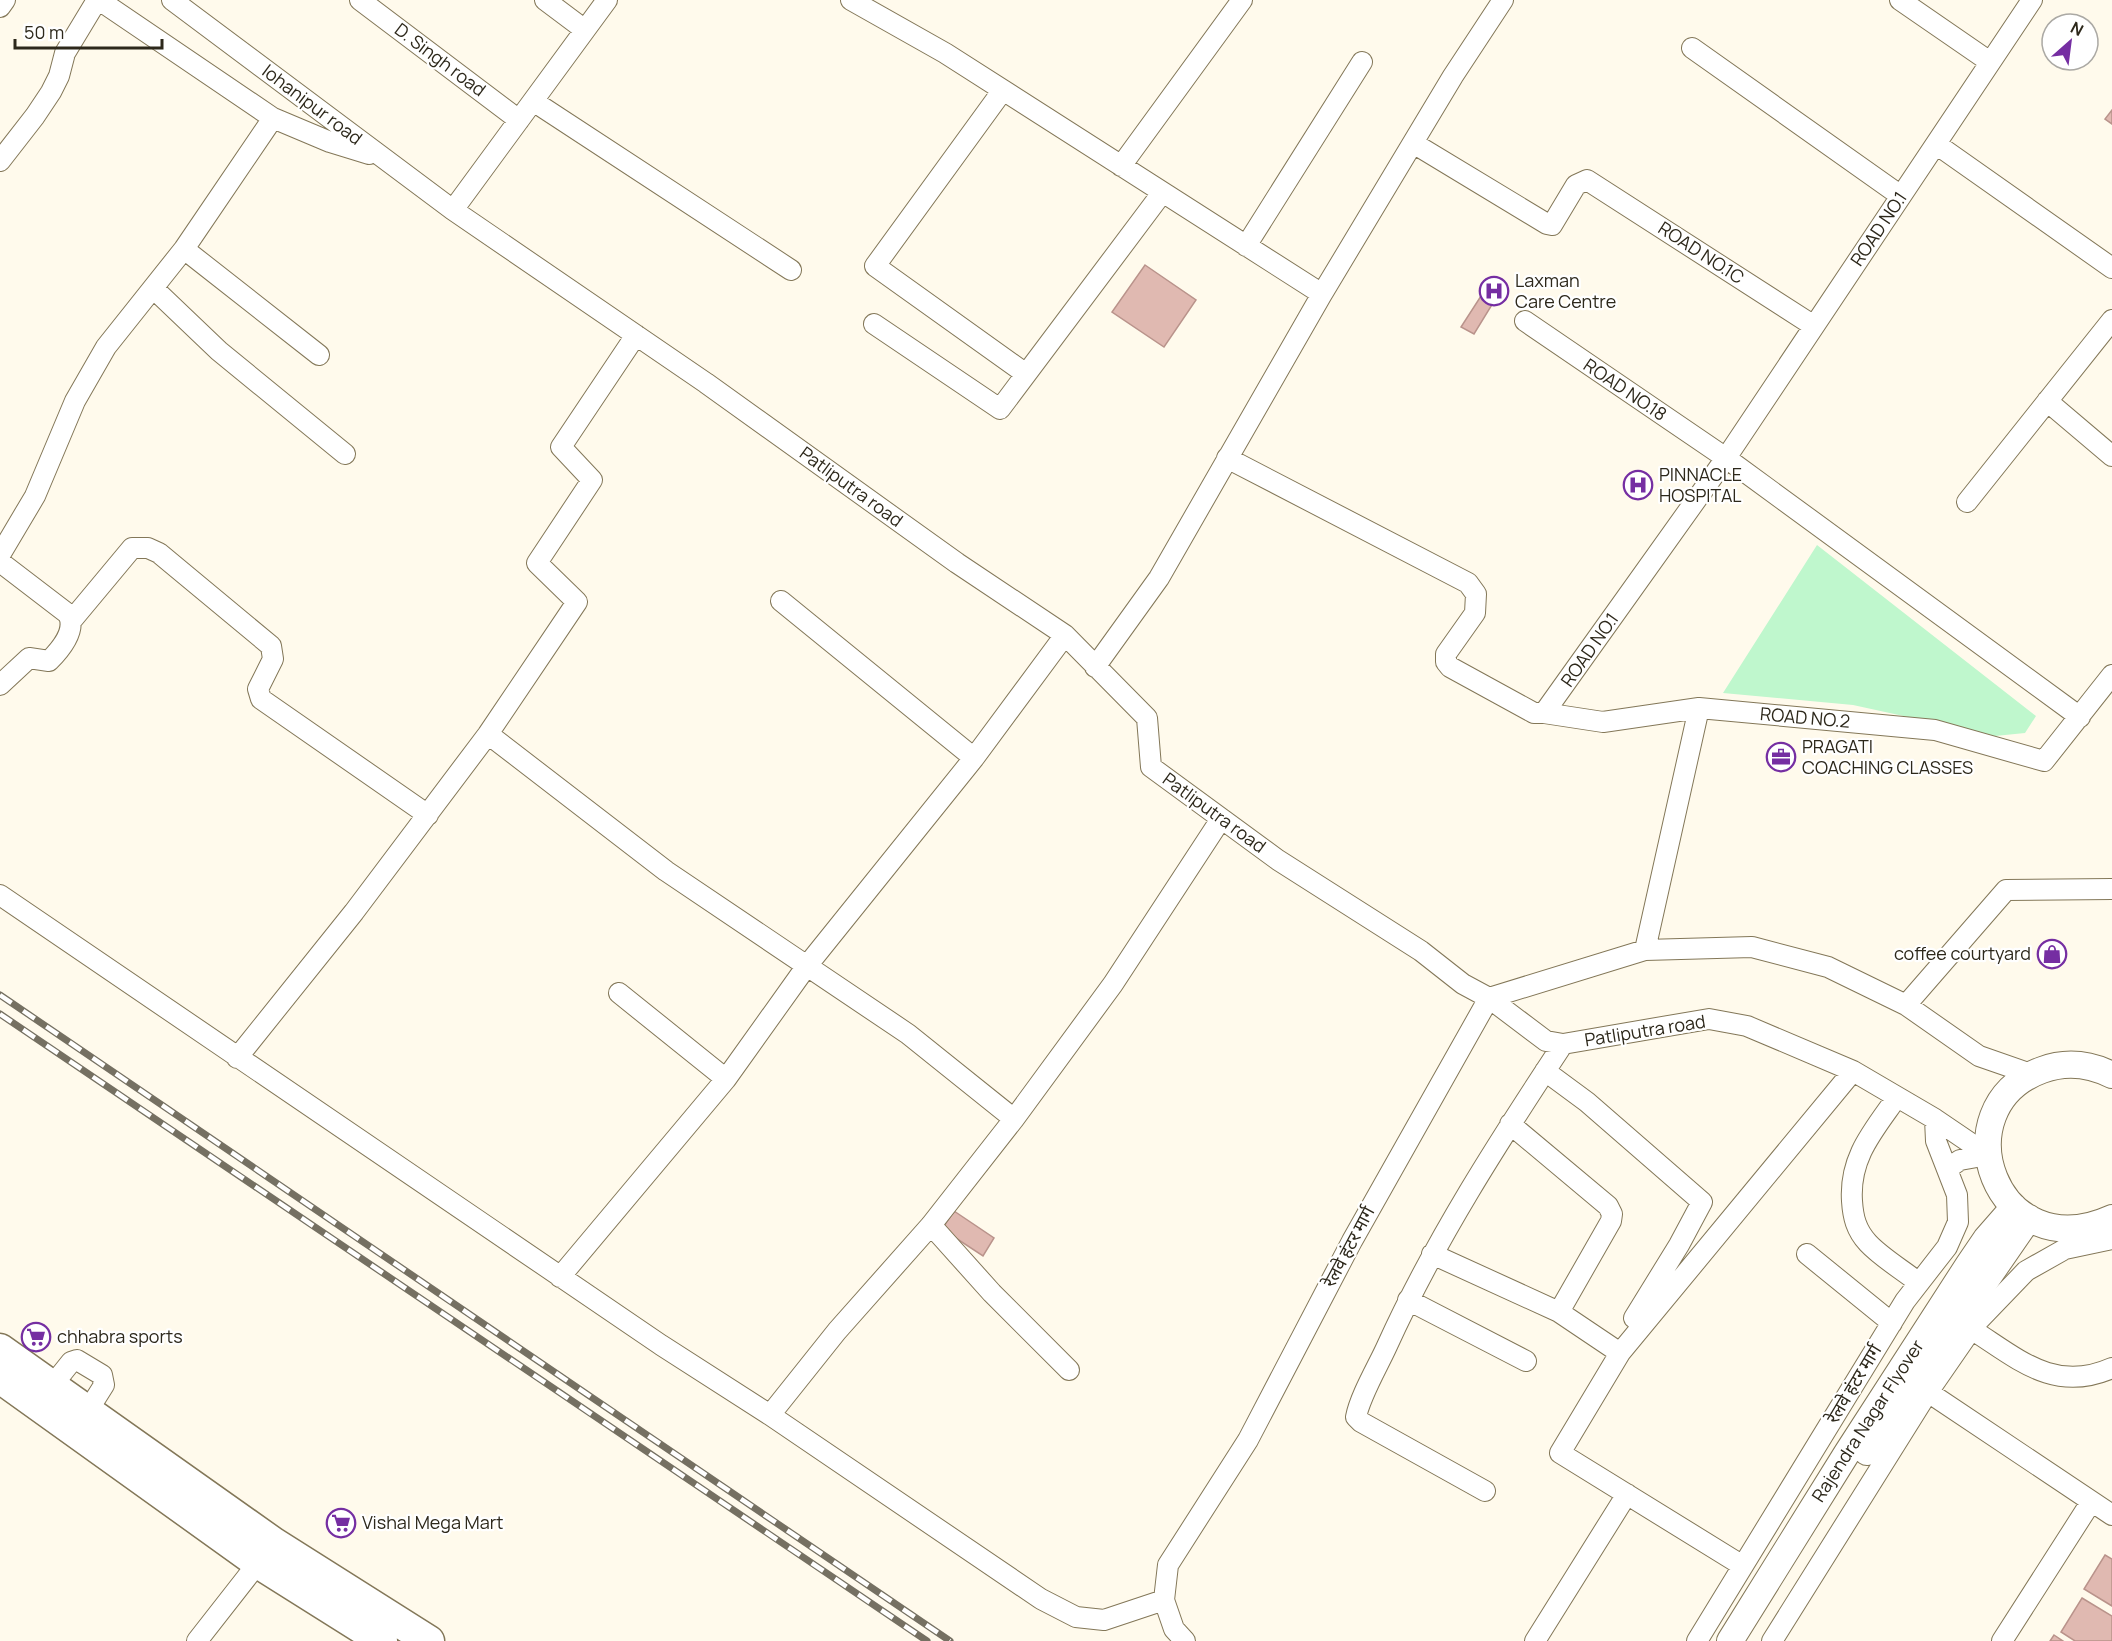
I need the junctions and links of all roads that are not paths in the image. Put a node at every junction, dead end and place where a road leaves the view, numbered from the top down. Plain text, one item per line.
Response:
1 (5, 0) edge
2 (98, 0) edge
3 (172, 0) edge
4 (360, 0) edge
5 (544, 0) edge
6 (607, 0) edge
7 (851, 0) edge
8 (1242, 0) edge
9 (1503, 0) edge
10 (1900, 0) edge
11 (2032, 0) edge
12 (0, 7) edge
13 (585, 30) junction
14 (1692, 48) dead end
15 (1362, 62) dead end
16 (1990, 62) junction
17 (1003, 90) junction
18 (533, 101) junction
19 (273, 118) junction
20 (519, 120) junction
21 (1413, 143) junction
22 (1936, 144) junction
23 (383, 158) junction
24 (0, 161) edge
25 (1121, 166) junction
26 (1162, 193) junction
27 (1901, 196) junction
28 (453, 210) junction
29 (1246, 246) junction
30 (184, 249) junction
31 (2112, 268) edge
32 (791, 270) dead end
33 (153, 288) junction
34 (1322, 294) junction
35 (2112, 320) edge
36 (1525, 321) dead end
37 (874, 324) dead end
38 (1814, 326) junction
39 (636, 335) junction
40 (319, 355) dead end
41 (1026, 374) junction
42 (2047, 401) junction
43 (345, 454) dead end
44 (2112, 456) edge
45 (1227, 458) junction
46 (1726, 458) junction
47 (1967, 502) dead end
48 (0, 555) edge
49 (0, 562) edge
50 (781, 601) dead end
51 (72, 620) junction
52 (1065, 635) junction
53 (1095, 667) junction
54 (2112, 675) edge
55 (0, 686) edge
56 (1699, 708) junction
57 (1544, 713) junction
58 (2080, 717) junction
59 (488, 734) junction
60 (974, 758) junction
61 (428, 815) junction
62 (1221, 819) junction
63 (2112, 889) edge
64 (0, 895) edge
65 (1645, 950) junction
66 (806, 967) junction
67 (619, 993) dead end
68 (1489, 998) junction
69 (1906, 1005) junction
70 (1563, 1044) junction
71 (237, 1058) junction
72 (2108, 1066) edge
73 (1545, 1071) junction
74 (1853, 1071) junction
75 (2031, 1074) junction
76 (726, 1080) junction
77 (1897, 1097) junction
78 (1014, 1119) junction
79 (1935, 1119) junction
80 (1510, 1125) junction
81 (1988, 1155) junction
82 (1947, 1169) junction
83 (2022, 1213) junction
84 (931, 1225) junction
85 (2107, 1229) edge
86 (1432, 1254) junction
87 (1807, 1254) dead end
88 (1978, 1271) junction
89 (560, 1277) junction
90 (1919, 1283) junction
91 (1408, 1300) junction
92 (1558, 1312) junction
93 (1634, 1318) dead end
94 (1892, 1323) junction
95 (1971, 1329) junction
96 (0, 1349) edge
97 (1620, 1353) junction
98 (1526, 1361) dead end
99 (2112, 1368) edge
100 (1069, 1370) dead end
101 (0, 1378) edge
102 (51, 1387) junction
103 (1928, 1392) junction
104 (87, 1412) junction
105 (770, 1415) junction
106 (1485, 1491) dead end
107 (1627, 1494) junction
108 (2091, 1502) junction
109 (2112, 1515) edge
110 (258, 1563) junction
111 (1743, 1566) junction
112 (1164, 1600) junction
113 (197, 1641) edge
114 (382, 1641) edge
115 (429, 1641) edge
116 (1185, 1641) edge
117 (1535, 1641) edge
118 (1697, 1641) edge
119 (1730, 1641) edge
120 (1750, 1641) edge
121 (1772, 1641) edge
122 (2002, 1641) edge

1 - 12 street
2 - 19 street
2 - 24 street
3 - 23 street, lohanipur road
4 - 20 street, D. Singh road
5 - 13 street
6 - 13 street
7 - 17 street
8 - 25 street
9 - 21 street
10 - 16 street
11 - 16 street, ROAD NO.1
13 - 18 street
14 - 27 street
15 - 29 street
16 - 22 street, ROAD NO.1
17 - 25 street
17 - 41 street
18 - 20 street
18 - 32 street
19 - 23 street
19 - 30 street
20 - 28 street
21 - 34 street
21 - 38 street, ROAD NO.1C
22 - 27 street, ROAD NO.1
22 - 31 street
23 - 28 street, lohanipur road
25 - 26 street
26 - 29 street
26 - 41 street
27 - 38 street, ROAD NO.1
28 - 39 street, Patliputra road
29 - 34 street
30 - 33 street
30 - 40 street
33 - 43 street
33 - 48 street
34 - 45 street
35 - 42 street
36 - 46 street, ROAD NO.18
37 - 41 street
38 - 46 street, ROAD NO.1
39 - 52 street, Patliputra road
39 - 59 street
42 - 44 street
42 - 47 street
45 - 53 street
45 - 57 street
46 - 57 street, ROAD NO.1
46 - 58 street
49 - 51 street
50 - 60 street
51 - 55 street
51 - 61 street
52 - 53 street, Patliputra road
52 - 60 street
53 - 62 street, Patliputra road
54 - 58 street, ROAD NO.2
56 - 57 street, ROAD NO.1
56 - 58 street, ROAD NO.2
56 - 65 street
59 - 61 street
59 - 66 street
60 - 66 street
61 - 71 street
62 - 68 street, Patliputra road
62 - 78 street
63 - 69 street
64 - 71 street
65 - 68 street
65 - 69 street
66 - 76 street
66 - 78 street
67 - 76 street
68 - 70 street, Patliputra road
68 - 112 street, रेलवे हंटर मार्ग
69 - 75 street
70 - 73 street
70 - 74 street, Patliputra road
71 - 89 street
72 - 75 main road
73 - 80 street
73 - 93 street
74 - 77 street, Patliputra road
74 - 97 street
75 - 81 main road
76 - 89 street
77 - 79 street, Patliputra road
77 - 90 street
78 - 84 street
79 - 81 street, Patliputra road
79 - 82 street, रेलवे हंटर मार्ग
80 - 86 street
80 - 92 street
81 - 82 street
81 - 83 main road
82 - 90 street, रेलवे हंटर मार्ग
83 - 85 main road
83 - 88 main road, Rajendra Nagar Flyover
84 - 100 street
84 - 105 street
85 - 95 street
86 - 91 street
86 - 92 street
87 - 94 street
88 - 119 main road, Rajendra Nagar Flyover
88 - 120 main road, Rajendra Nagar Flyover
89 - 105 street
90 - 94 street, रेलवे हंटर मार्ग
91 - 98 street
91 - 106 street
92 - 97 street
94 - 111 street, रेलवे हंटर मार्ग
95 - 99 street
95 - 103 street
96 - 102 highway
97 - 107 street
101 - 110 highway
102 - 104 highway
102 - 104 street
103 - 108 street
103 - 121 street
104 - 115 highway
105 - 112 street
107 - 111 street
107 - 117 street
108 - 109 street
108 - 122 street
110 - 113 street
110 - 114 highway
111 - 118 street, रेलवे हंटर मार्ग
112 - 116 street, रेलवे हंटर मार्ग

